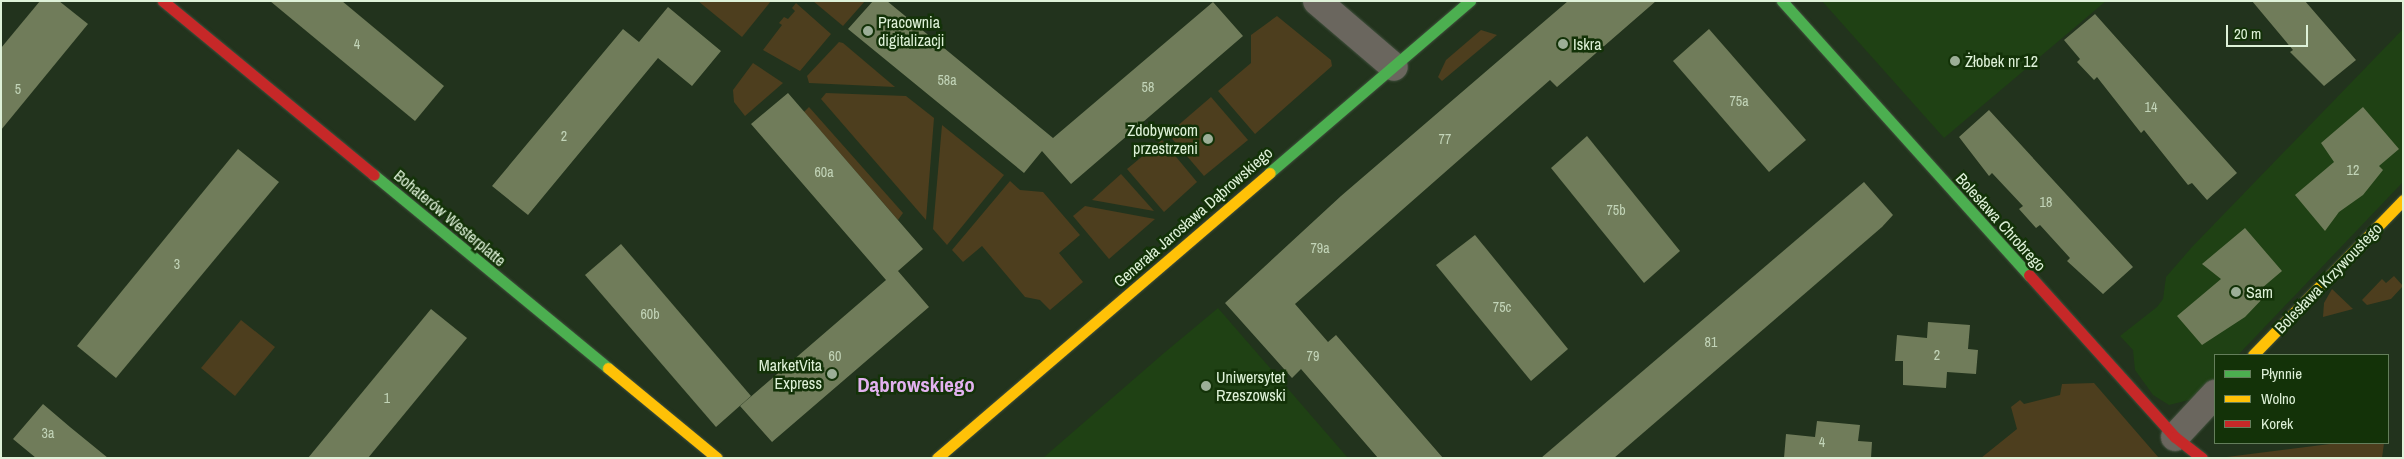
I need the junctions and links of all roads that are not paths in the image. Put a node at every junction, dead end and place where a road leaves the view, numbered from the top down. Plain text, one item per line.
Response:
1 (163, 1) edge
2 (1317, 1) edge
3 (1470, 1) edge
4 (1782, 1) edge
5 (1394, 67) junction
6 (2403, 200) edge
7 (2254, 354) edge
8 (2214, 395) edge
9 (2175, 437) junction
10 (717, 458) edge
11 (937, 458) edge
12 (2202, 458) edge

1 - 10 street, Bohaterów Westerplatte
2 - 5 street
3 - 5 street, Generała Jarosława Dąbrowskiego
4 - 9 street, Bolesława Chrobrego
5 - 11 street, Generała Jarosława Dąbrowskiego
6 - 7 street, Bolesława Krzywoustego
8 - 9 street
9 - 12 street, Bolesława Chrobrego

